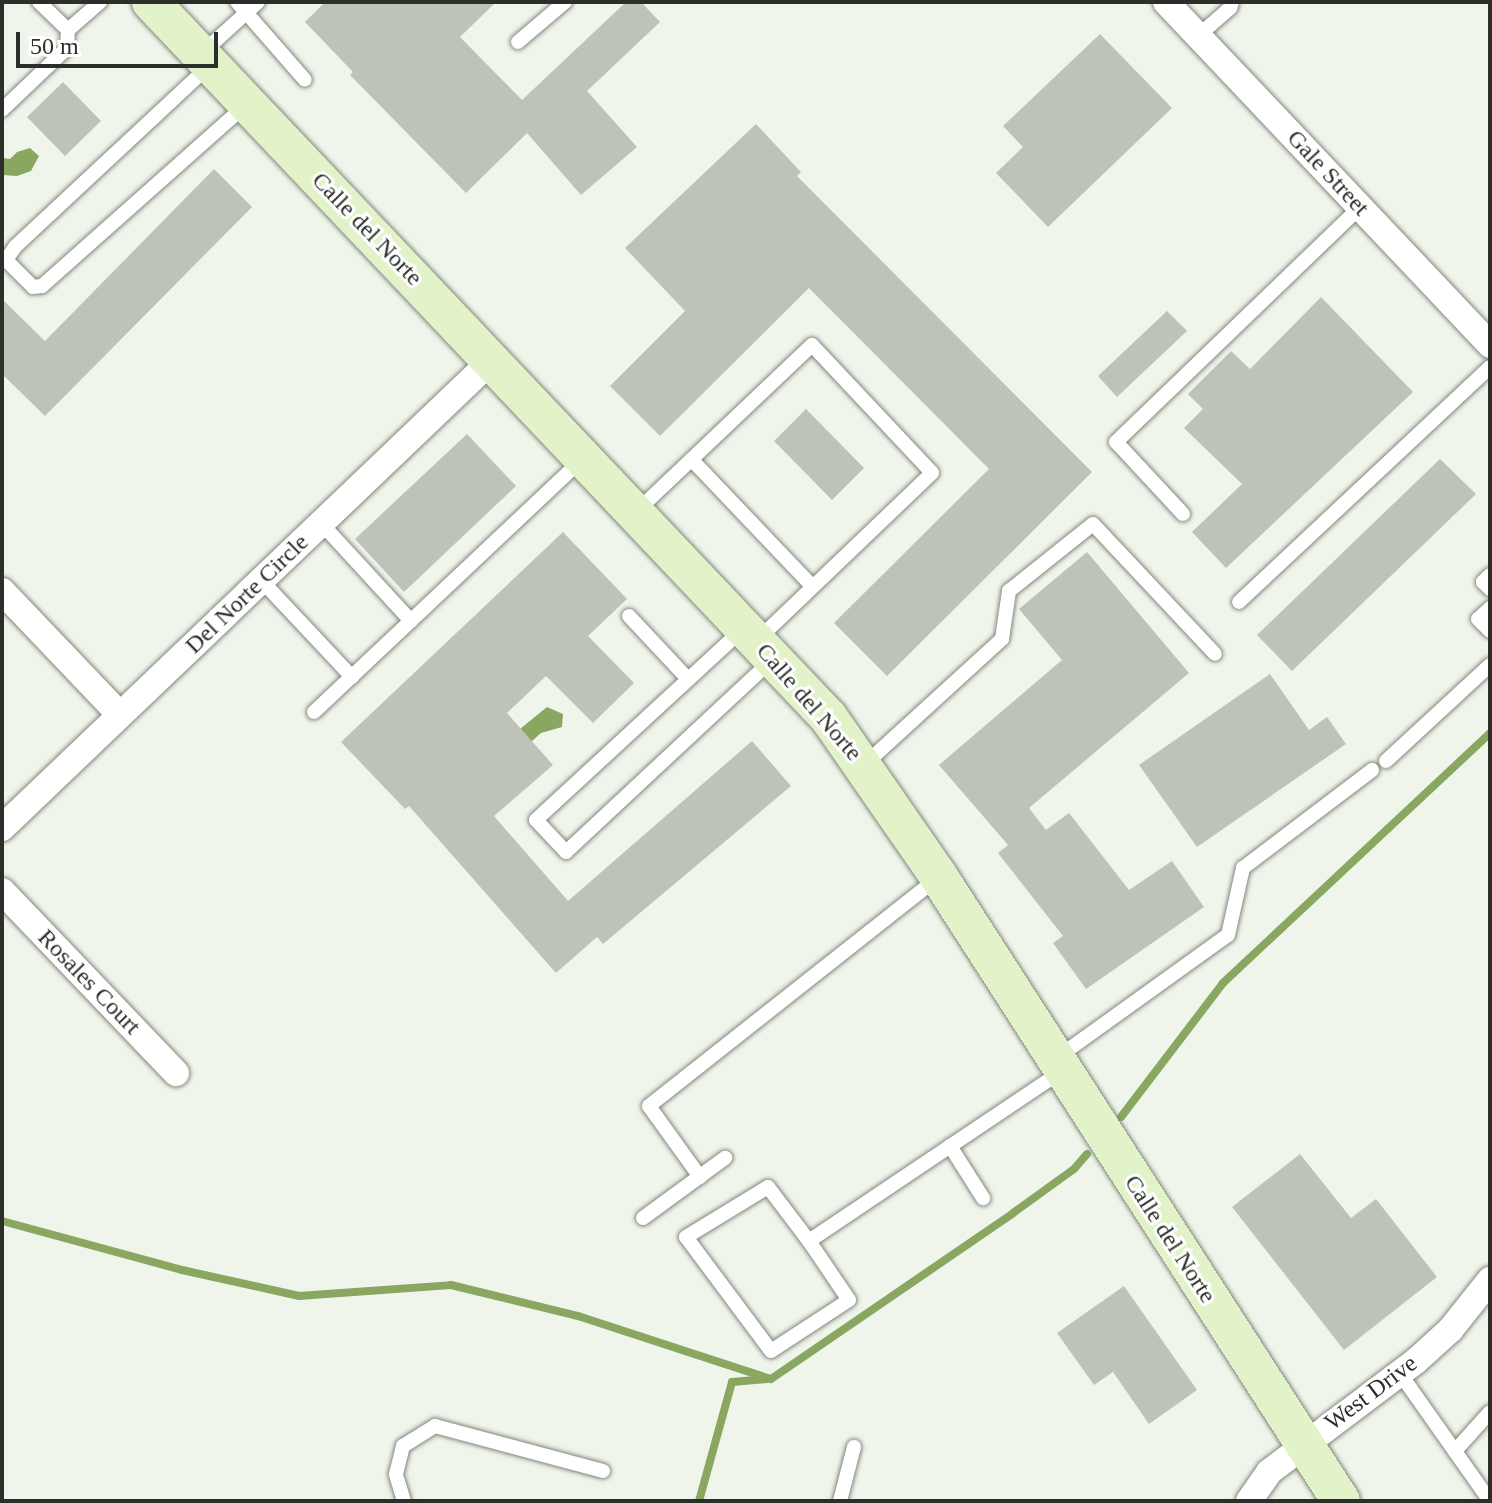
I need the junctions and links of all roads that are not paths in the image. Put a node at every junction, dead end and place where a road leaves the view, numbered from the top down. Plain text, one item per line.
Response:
1 (39, 2) edge
2 (100, 2) edge
3 (151, 2) edge
4 (565, 2) edge
5 (1166, 2) edge
6 (1232, 2) edge
7 (247, 5) edge
8 (68, 30) junction
9 (1198, 36) junction
10 (518, 42) dead end
11 (206, 60) junction
12 (305, 80) dead end
13 (248, 104) junction
14 (2, 110) edge
15 (1360, 207) junction
16 (1490, 345) edge
17 (492, 360) junction
18 (1490, 367) edge
19 (584, 457) junction
20 (692, 460) junction
21 (636, 512) junction
22 (1183, 514) dead end
23 (321, 523) junction
24 (1490, 575) edge
25 (261, 580) junction
26 (812, 586) junction
27 (1490, 589) edge
28 (2, 591) edge
29 (1239, 602) dead end
30 (1490, 608) edge
31 (629, 616) dead end
32 (411, 621) junction
33 (1490, 631) edge
34 (758, 642) junction
35 (1215, 654) dead end
36 (1490, 665) edge
37 (352, 677) junction
38 (688, 679) junction
39 (314, 712) dead end
40 (120, 715) junction
41 (1386, 761) dead end
42 (864, 765) junction
43 (1372, 770) dead end
44 (2, 828) edge
45 (939, 877) junction
46 (2, 891) edge
47 (1058, 1065) junction
48 (176, 1073) dead end
49 (950, 1146) junction
50 (725, 1158) dead end
51 (700, 1177) junction
52 (983, 1198) dead end
53 (643, 1218) dead end
54 (809, 1241) junction
55 (1490, 1280) edge
56 (1399, 1372) junction
57 (1490, 1412) edge
58 (1302, 1445) junction
59 (854, 1447) dead end
60 (1455, 1451) junction
61 (603, 1471) dead end
62 (404, 1501) edge
63 (840, 1501) edge
64 (1249, 1501) edge
65 (1341, 1501) edge
66 (1490, 1501) edge

1 - 8 lane
2 - 8 lane
3 - 11 street, Calle del Norte
4 - 10 lane
5 - 9 street, Gale Street
6 - 9 lane
7 - 11 lane
7 - 12 lane
8 - 14 lane
9 - 15 street, Gale Street
11 - 13 street, Calle del Norte
11 - 13 lane
13 - 17 street, Calle del Norte
15 - 16 street, Gale Street
15 - 22 lane
17 - 19 street, Calle del Norte
17 - 23 street, Del Norte Circle
18 - 29 lane
19 - 21 street, Calle del Norte
19 - 32 lane
20 - 21 lane
20 - 26 lane
20 - 26 lane
21 - 34 street, Calle del Norte
23 - 25 street, Del Norte Circle
23 - 32 lane
24 - 27 lane
25 - 37 lane
25 - 40 street, Del Norte Circle
26 - 34 lane
28 - 40 street
30 - 33 lane
31 - 38 lane
32 - 37 lane
34 - 38 lane
34 - 38 lane
34 - 42 street, Calle del Norte
35 - 42 lane
36 - 41 lane
37 - 39 lane
40 - 44 street, Del Norte Circle
42 - 45 street, Calle del Norte
43 - 47 lane
45 - 47 street, Calle del Norte
45 - 51 lane
46 - 48 street, Rosales Court
47 - 49 lane
47 - 58 street, Calle del Norte
49 - 52 lane
49 - 54 lane
50 - 51 lane
51 - 53 lane
54 - 54 lane
55 - 56 street, West Drive
56 - 58 street, West Drive
56 - 60 lane
57 - 60 lane
58 - 64 street, West Drive
58 - 65 street, Calle del Norte
59 - 63 lane
60 - 66 lane
61 - 62 lane

